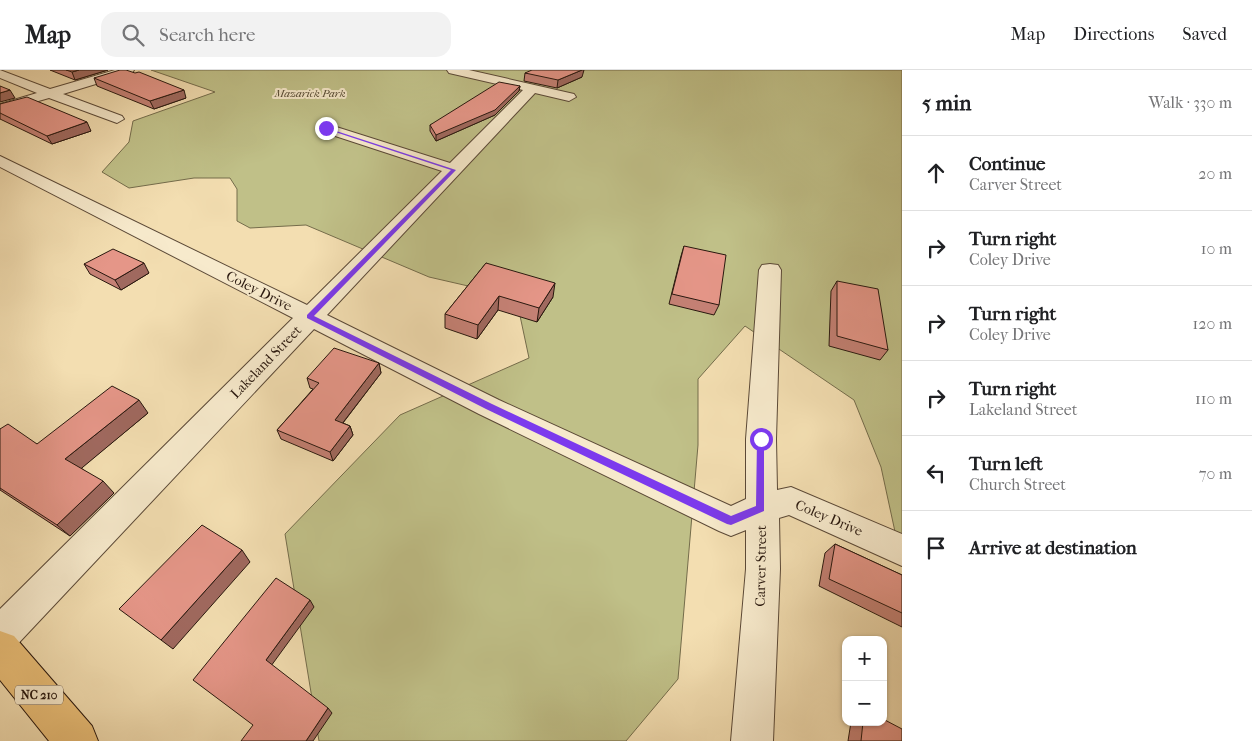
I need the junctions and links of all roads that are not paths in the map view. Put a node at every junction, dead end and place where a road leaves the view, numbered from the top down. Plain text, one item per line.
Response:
1 (128, 70) edge
2 (453, 70) edge
3 (0, 74) edge
4 (534, 88) junction
5 (50, 93) junction
6 (569, 97) dead end
7 (0, 108) edge
8 (117, 119) dead end
9 (326, 128) dead end
10 (4, 166) edge
11 (454, 170) junction
12 (770, 270) dead end
13 (309, 317) junction
14 (761, 508) junction
15 (902, 550) edge
16 (0, 636) edge
17 (0, 650) edge
18 (77, 741) edge
19 (752, 741) edge

1 - 5 street
2 - 4 street
3 - 5 street
4 - 6 street
4 - 11 street, Lakeland Street
5 - 7 street
5 - 8 street
9 - 11 street
10 - 13 street, Coley Drive
11 - 13 street, Lakeland Street
12 - 14 street, Carver Street
13 - 14 street, Coley Drive
13 - 16 street, Lakeland Street
14 - 15 street, Coley Drive
14 - 19 street, Carver Street
17 - 18 main road, NC 210

